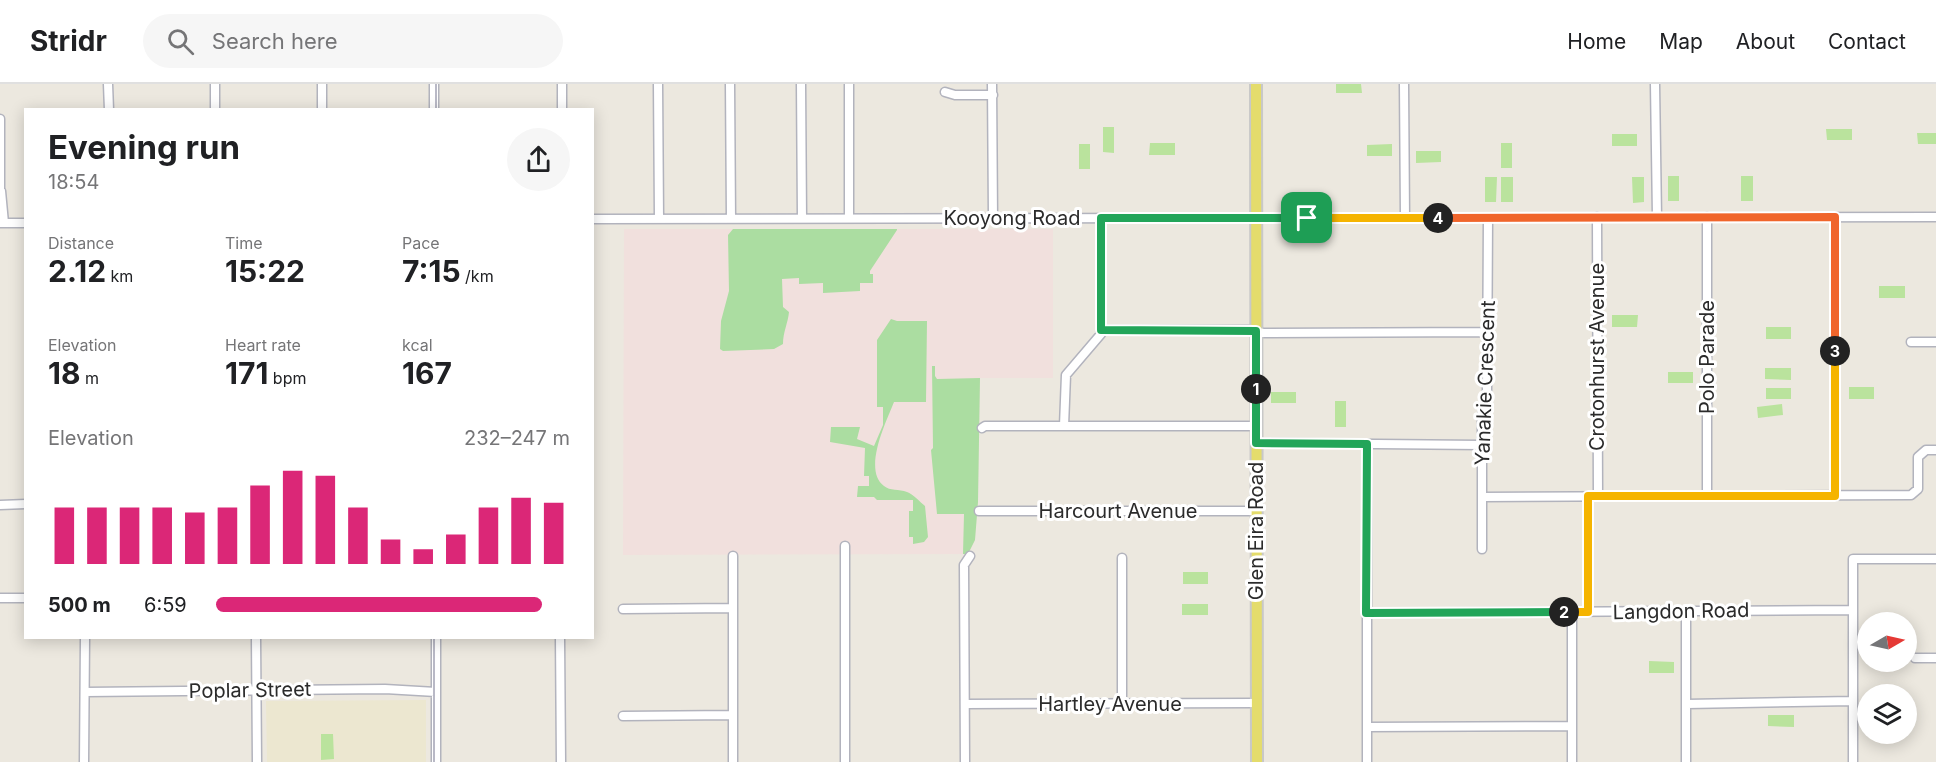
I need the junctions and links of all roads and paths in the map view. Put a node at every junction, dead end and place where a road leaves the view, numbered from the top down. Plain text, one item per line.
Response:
1 (108, 84) edge
2 (215, 84) edge
3 (322, 84) edge
4 (434, 84) edge
5 (562, 84) edge
6 (658, 84) edge
7 (730, 84) edge
8 (801, 84) edge
9 (849, 84) edge
10 (992, 84) edge
11 (1256, 84) edge
12 (1404, 84) edge
13 (1655, 84) edge
14 (945, 92) dead end
15 (993, 95) junction
16 (109, 108) edge
17 (215, 108) edge
18 (322, 108) edge
19 (434, 108) edge
20 (562, 108) edge
21 (0, 119) edge
22 (1, 190) edge
23 (0, 197) edge
24 (1835, 217) junction
25 (1936, 217) edge
26 (659, 218) junction
27 (802, 218) junction
28 (849, 218) junction
29 (993, 218) junction
30 (1101, 218) junction
31 (1256, 218) junction
32 (1405, 218) junction
33 (1488, 218) junction
34 (1597, 218) junction
35 (1657, 218) junction
36 (1707, 218) junction
37 (594, 219) edge
38 (731, 219) junction
39 (2, 223) edge
40 (24, 223) edge
41 (1101, 330) junction
42 (1256, 331) junction
43 (1487, 332) junction
44 (1911, 342) dead end
45 (1936, 342) edge
46 (1064, 426) junction
47 (1256, 426) junction
48 (982, 428) dead end
49 (1256, 443) junction
50 (1367, 444) junction
51 (1482, 445) junction
52 (1936, 450) edge
53 (1588, 496) junction
54 (1598, 496) junction
55 (1707, 496) junction
56 (1835, 496) junction
57 (1482, 497) junction
58 (24, 504) edge
59 (0, 505) edge
60 (979, 511) dead end
61 (1256, 511) junction
62 (845, 546) dead end
63 (1482, 549) dead end
64 (733, 556) dead end
65 (970, 556) dead end
66 (1122, 558) dead end
67 (1936, 559) edge
68 (0, 598) edge
69 (24, 598) edge
70 (733, 608) junction
71 (623, 609) dead end
72 (1852, 610) junction
73 (1686, 611) junction
74 (1572, 612) junction
75 (1588, 612) junction
76 (1366, 613) junction
77 (85, 639) edge
78 (256, 639) edge
79 (436, 639) edge
80 (560, 639) edge
81 (1917, 658) edge
82 (1936, 658) edge
83 (436, 689) junction
84 (257, 691) junction
85 (85, 692) junction
86 (1853, 701) junction
87 (965, 704) junction
88 (1122, 704) junction
89 (1256, 704) junction
90 (1687, 704) junction
91 (733, 715) junction
92 (623, 716) dead end
93 (1572, 726) junction
94 (1367, 727) junction
95 (84, 762) edge
96 (257, 762) edge
97 (436, 762) edge
98 (561, 762) edge
99 (733, 762) edge
100 (845, 762) edge
101 (965, 762) edge
102 (1257, 762) edge
103 (1367, 762) edge
104 (1572, 762) edge
105 (1686, 762) edge
106 (1853, 762) edge

1 - 16 street
2 - 17 street
3 - 18 street
4 - 19 street
5 - 20 street
6 - 26 street
7 - 38 street
8 - 27 street
9 - 28 street
10 - 15 street
11 - 31 main road, Glen Eira Road
12 - 32 street
13 - 35 street
14 - 15 street
15 - 29 street
21 - 22 street
22 - 23 street
22 - 39 street
24 - 25 street, Kooyong Road
24 - 36 street, Kooyong Road
24 - 56 street
26 - 37 street, Kooyong Road
26 - 38 street, Kooyong Road
27 - 28 street, Kooyong Road
27 - 38 street, Kooyong Road
28 - 29 street, Kooyong Road
29 - 30 street, Kooyong Road
30 - 31 street, Kooyong Road
30 - 41 street
31 - 32 street, Kooyong Road
31 - 42 main road, Glen Eira Road
32 - 33 street, Kooyong Road
33 - 34 street, Kooyong Road
33 - 43 street, Yanakie Crescent
34 - 35 street, Kooyong Road
34 - 54 street, Crotonhurst Avenue
35 - 36 street, Kooyong Road
36 - 55 street, Polo Parade
39 - 40 street
41 - 42 street
41 - 46 street
42 - 43 street
42 - 47 main road, Glen Eira Road
43 - 51 street, Yanakie Crescent
44 - 45 street
46 - 47 street
46 - 48 street
47 - 49 main road, Glen Eira Road
49 - 50 street
49 - 61 main road, Glen Eira Road
50 - 51 street
50 - 76 street
51 - 57 street, Yanakie Crescent
52 - 56 street
53 - 54 street
53 - 57 street
53 - 75 street
54 - 55 street
55 - 56 street
57 - 63 street, Yanakie Crescent
58 - 59 street
60 - 61 street, Harcourt Avenue
61 - 89 main road, Glen Eira Road
62 - 100 street
64 - 70 street
65 - 87 street
66 - 88 street
67 - 72 street
68 - 69 street
70 - 71 street
70 - 91 street
72 - 73 street, Langdon Road
72 - 86 street
73 - 75 street, Langdon Road
73 - 90 street
74 - 75 street, Langdon Road
74 - 76 street, Langdon Road
74 - 93 street
76 - 94 street
77 - 85 street
78 - 84 street
79 - 83 street
80 - 98 street
81 - 82 street
83 - 84 street, Poplar Street
83 - 97 street
84 - 85 street, Poplar Street
84 - 96 street
85 - 95 street
86 - 90 street
86 - 106 street
87 - 88 street, Hartley Avenue
87 - 101 street
88 - 89 street, Hartley Avenue
89 - 102 main road, Glen Eira Road
90 - 105 street
91 - 92 street
91 - 99 street
93 - 94 street
93 - 104 street
94 - 103 street

